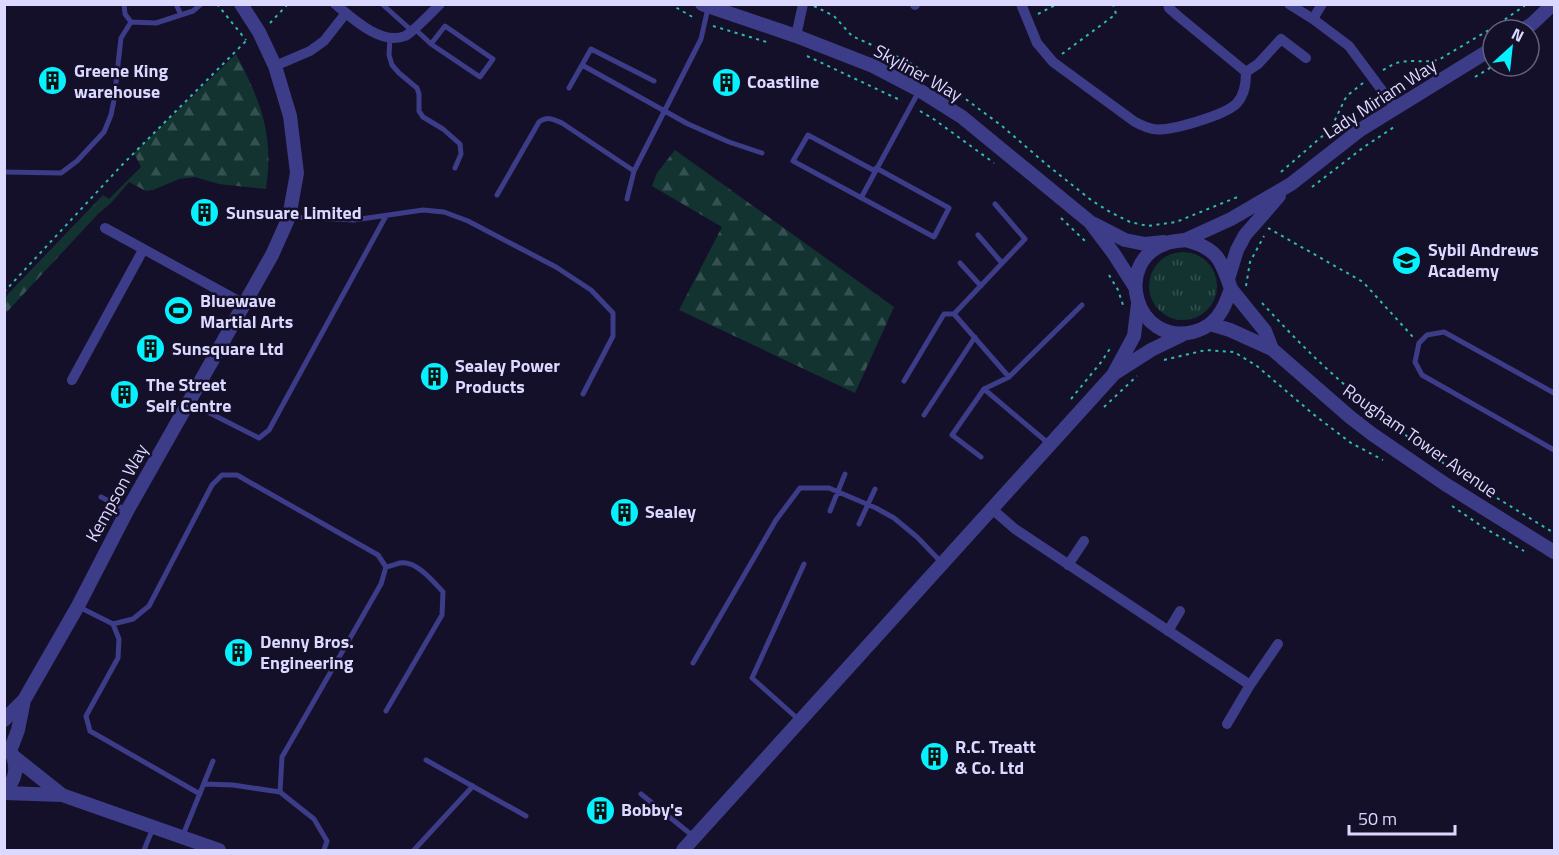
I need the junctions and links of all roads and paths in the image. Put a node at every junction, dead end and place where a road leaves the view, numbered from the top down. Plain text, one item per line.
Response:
1 (124, 4) edge
2 (176, 4) edge
3 (201, 4) edge
4 (217, 4) edge
5 (241, 4) edge
6 (335, 4) edge
7 (382, 4) edge
8 (670, 4) edge
9 (803, 4) edge
10 (1021, 4) edge
11 (1057, 4) edge
12 (1113, 4) edge
13 (1168, 4) edge
14 (1289, 4) edge
15 (1322, 4) edge
16 (1553, 4) edge
17 (436, 6) edge
18 (705, 6) edge
19 (346, 13) junction
20 (181, 15) junction
21 (1538, 18) edge
22 (1026, 19) junction
23 (1313, 19) junction
24 (131, 22) junction
25 (704, 23) junction
26 (412, 29) junction
27 (796, 36) junction
28 (390, 38) junction
29 (431, 44) junction
30 (772, 44) dead end
31 (804, 55) dead end
32 (1481, 55) edge
33 (1306, 58) dead end
34 (1053, 62) junction
35 (582, 64) junction
36 (275, 66) junction
37 (1246, 72) junction
38 (654, 81) dead end
39 (569, 88) dead end
40 (920, 90) junction
41 (911, 106) junction
42 (1395, 108) junction
43 (665, 110) junction
44 (1396, 126) dead end
45 (762, 153) dead end
46 (455, 168) dead end
47 (1001, 168) dead end
48 (876, 170) junction
49 (634, 171) junction
50 (4, 172) edge
51 (1291, 184) junction
52 (1310, 189) dead end
53 (497, 195) dead end
54 (861, 198) junction
55 (627, 199) dead end
56 (995, 204) dead end
57 (386, 216) junction
58 (289, 217) junction
59 (1060, 218) dead end
60 (1090, 222) junction
61 (105, 228) dead end
62 (1269, 228) dead end
63 (978, 235) dead end
64 (1264, 236) dead end
65 (1185, 240) junction
66 (1169, 242) junction
67 (1091, 247) dead end
68 (143, 250) junction
69 (960, 263) dead end
70 (1002, 263) junction
71 (1107, 272) dead end
72 (1229, 284) junction
73 (981, 285) junction
74 (1246, 286) dead end
75 (1135, 287) junction
76 (4, 292) edge
77 (1260, 301) dead end
78 (244, 304) junction
79 (1138, 304) junction
80 (1082, 305) dead end
81 (1123, 306) dead end
82 (954, 314) junction
83 (1210, 324) junction
84 (1187, 333) junction
85 (975, 337) junction
86 (1114, 341) dead end
87 (1419, 343) junction
88 (1272, 349) junction
89 (1157, 362) dead end
90 (1113, 375) junction
91 (1009, 377) junction
92 (72, 380) dead end
93 (904, 381) dead end
94 (984, 389) junction
95 (1554, 393) edge
96 (583, 394) dead end
97 (188, 403) junction
98 (1066, 404) dead end
99 (924, 416) dead end
100 (1049, 444) junction
101 (1554, 450) edge
102 (981, 457) dead end
103 (1384, 460) dead end
104 (845, 474) dead end
105 (875, 489) dead end
106 (1482, 490) dead end
107 (837, 492) junction
108 (1491, 495) dead end
109 (101, 497) dead end
110 (1445, 502) dead end
111 (868, 505) junction
112 (993, 509) junction
113 (128, 511) junction
114 (830, 511) dead end
115 (859, 524) dead end
116 (1554, 533) edge
117 (1084, 541) dead end
118 (1524, 551) dead end
119 (1554, 552) edge
120 (942, 563) junction
121 (804, 564) dead end
122 (1068, 564) junction
123 (386, 567) junction
124 (78, 606) junction
125 (1180, 611) dead end
126 (113, 624) junction
127 (1167, 631) junction
128 (1278, 644) dead end
129 (693, 663) dead end
130 (1250, 685) junction
131 (24, 700) junction
132 (386, 711) dead end
133 (4, 720) edge
134 (800, 720) junction
135 (1227, 724) dead end
136 (9, 751) edge
137 (426, 760) dead end
138 (213, 761) dead end
139 (204, 784) junction
140 (473, 786) junction
141 (4, 792) edge
142 (280, 792) junction
143 (200, 794) junction
144 (640, 794) dead end
145 (62, 795) junction
146 (526, 816) dead end
147 (153, 826) junction
148 (182, 837) junction
149 (694, 837) junction
150 (144, 850) edge
151 (219, 850) edge
152 (324, 850) edge
153 (414, 850) edge
154 (683, 850) edge

1 - 24 lane
2 - 20 lane
3 - 20 lane
4 - 76 path
5 - 36 street, Kempson Way
6 - 19 street
7 - 26 lane
8 - 25 path
9 - 27 street
10 - 22 street
11 - 22 path
12 - 34 path
13 - 37 street
14 - 23 street
15 - 23 street
16 - 21 street
17 - 26 street
18 - 25 lane
18 - 27 street, Skyliner Way
19 - 28 street
19 - 36 street
20 - 24 lane
22 - 34 street
23 - 42 street
24 - 50 lane
25 - 30 path
25 - 43 lane
26 - 28 street
26 - 29 lane
27 - 40 street, Skyliner Way
28 - 46 lane
29 - 29 lane
31 - 41 path
32 - 42 street, Lady Miriam Way
33 - 37 street
34 - 37 street
35 - 38 lane
35 - 39 lane
35 - 43 lane
36 - 58 street, Kempson Way
40 - 41 lane
40 - 60 street, Skyliner Way
41 - 47 path
41 - 48 lane
42 - 51 street, Lady Miriam Way
43 - 45 lane
43 - 49 lane
44 - 52 path
48 - 54 lane
48 - 54 lane
48 - 54 lane
49 - 53 lane
49 - 55 lane
51 - 65 street, Lady Miriam Way
51 - 72 street, Lady Miriam Way
56 - 70 lane
57 - 58 lane
57 - 96 lane
57 - 97 lane
58 - 78 street, Kempson Way
59 - 67 path
60 - 66 street, Skyliner Way
60 - 75 street, Skyliner Way
61 - 68 street
62 - 87 path
63 - 70 lane
64 - 74 path
65 - 66 street
65 - 72 street
66 - 75 street
68 - 78 street
68 - 92 street
69 - 73 lane
70 - 73 lane
71 - 81 path
72 - 83 street
72 - 88 street, Rougham Tower Avenue
73 - 82 lane
75 - 79 street
77 - 106 path
78 - 97 street, Kempson Way
79 - 84 street
79 - 90 street
80 - 91 lane
82 - 85 lane
82 - 93 lane
83 - 84 street
83 - 88 street, Rougham Tower Avenue
84 - 90 street
85 - 91 lane
85 - 99 lane
86 - 98 path
87 - 95 lane
87 - 101 lane
88 - 119 street, Rougham Tower Avenue
89 - 103 path
90 - 100 street
91 - 94 lane
94 - 100 lane
94 - 102 lane
97 - 113 street, Kempson Way
100 - 112 street
104 - 107 lane
105 - 111 lane
107 - 111 lane
107 - 114 lane
107 - 129 lane
108 - 116 path
109 - 113 lane
110 - 118 path
111 - 115 lane
111 - 120 lane
112 - 120 street
112 - 122 street
113 - 124 street, Kempson Way
117 - 122 street
120 - 134 street
121 - 134 lane
122 - 127 street
123 - 126 lane
123 - 132 lane
123 - 142 lane
124 - 126 lane
124 - 131 street, Kempson Way
125 - 127 street
126 - 143 lane
127 - 130 street
128 - 130 street
130 - 135 street
131 - 133 street, Kempson Way
131 - 136 street, Kempson Way
134 - 149 street
136 - 141 street, Kempson Way
136 - 145 street
137 - 140 lane
138 - 139 lane
139 - 142 lane
139 - 143 lane
140 - 146 lane
140 - 153 lane
141 - 145 street
142 - 152 lane
143 - 148 lane
144 - 149 lane
145 - 147 street
147 - 148 street
147 - 150 lane
148 - 151 street
149 - 154 street

